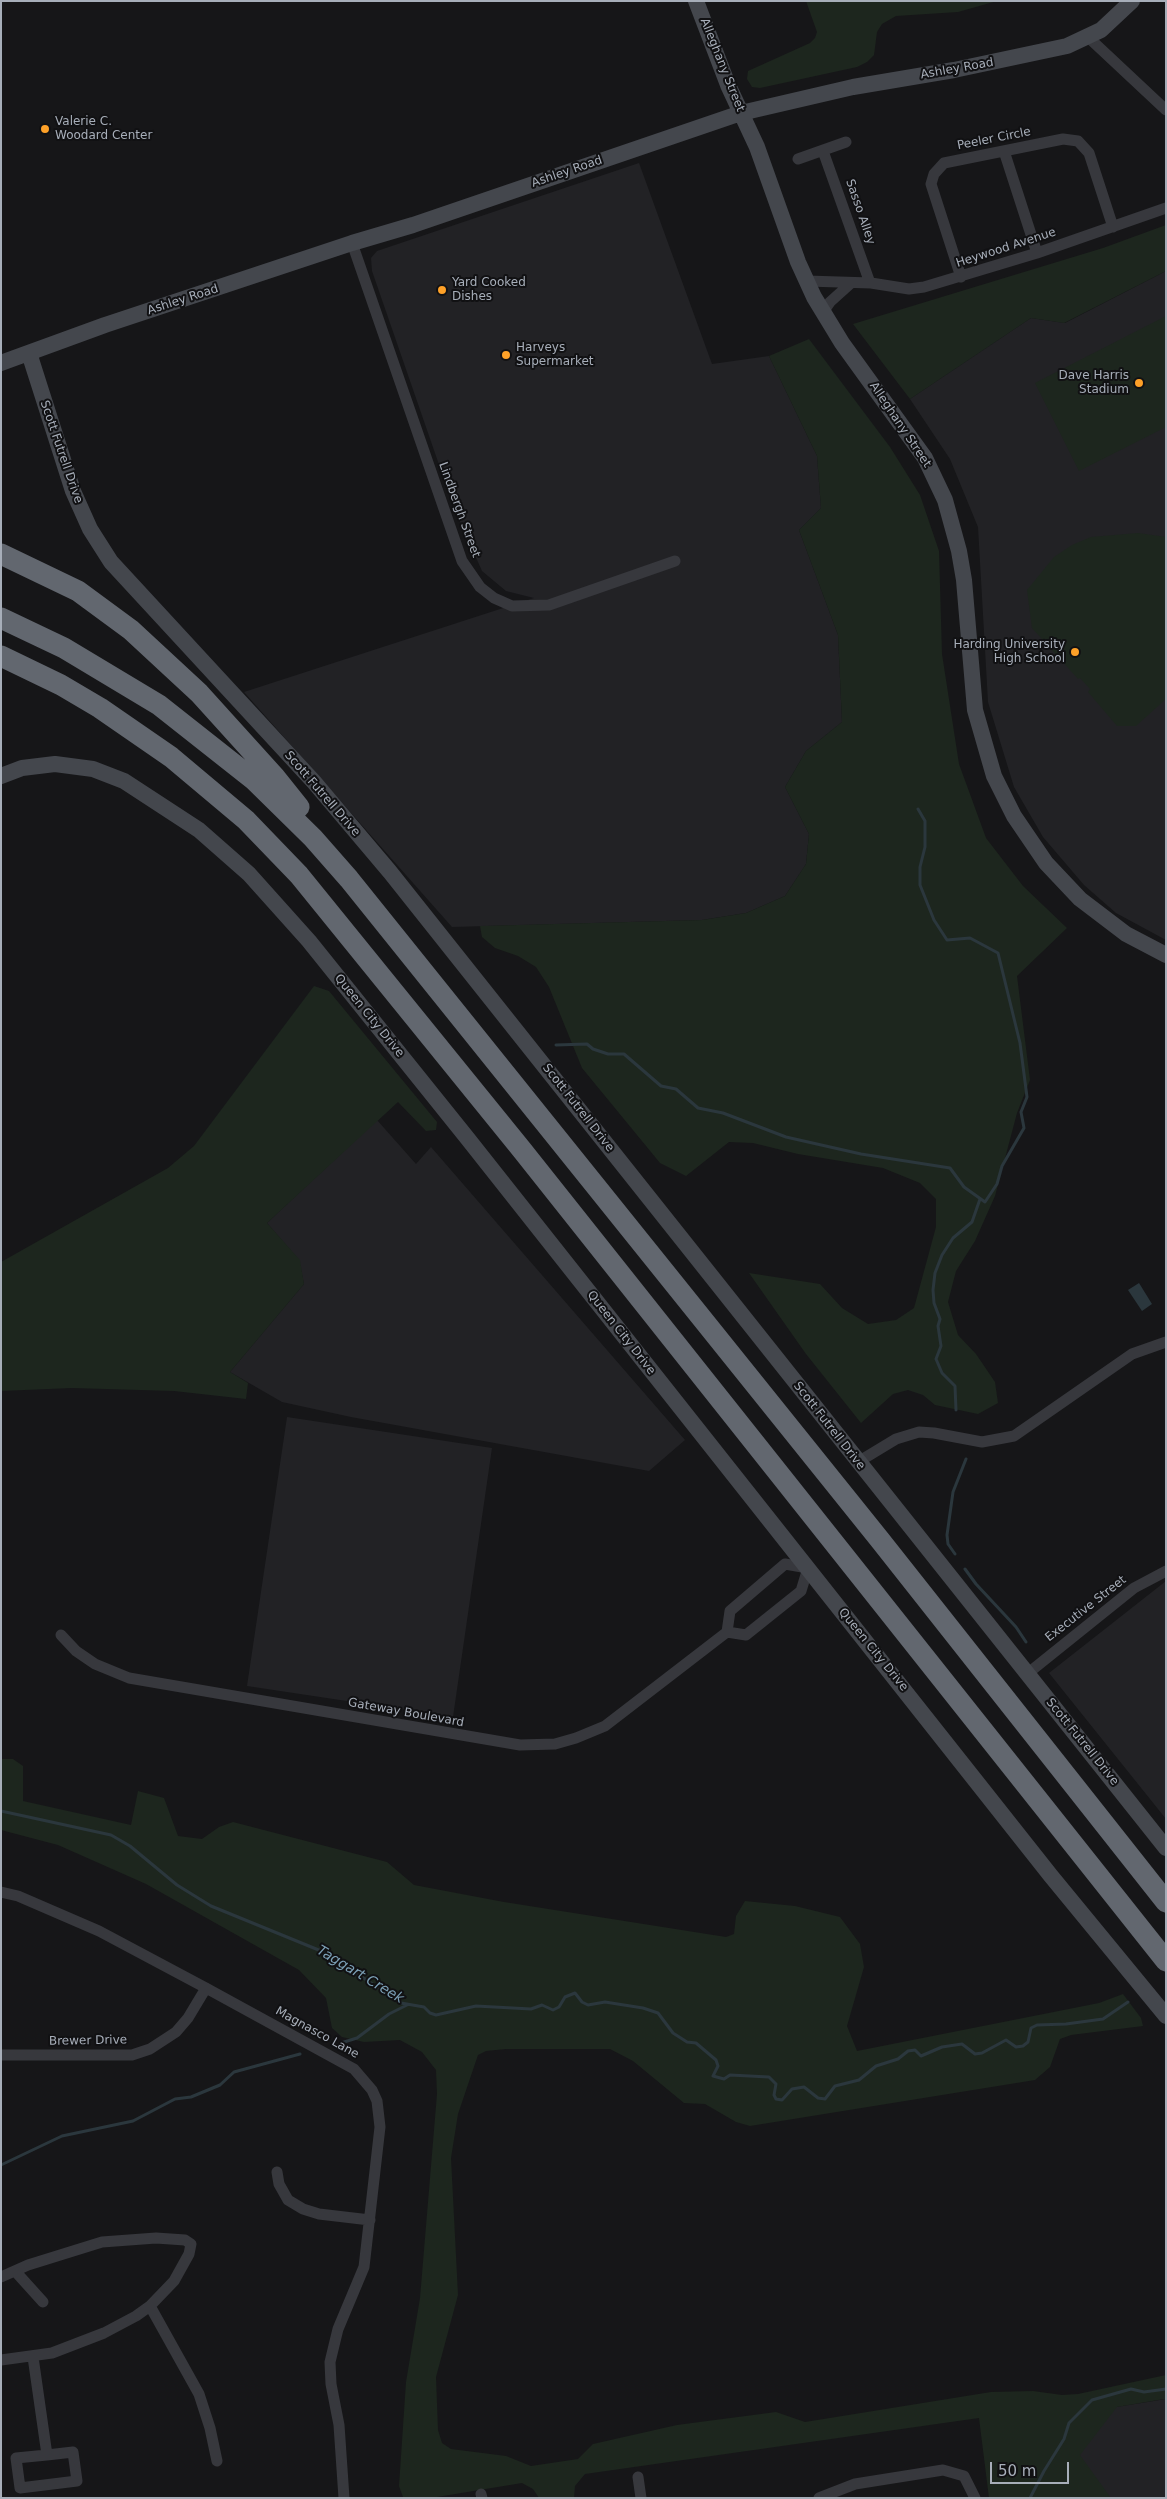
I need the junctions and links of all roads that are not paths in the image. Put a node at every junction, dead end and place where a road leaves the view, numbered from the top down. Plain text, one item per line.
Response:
1 (696, 1) edge
2 (1132, 1) edge
3 (1088, 37) junction
4 (1166, 110) edge
5 (741, 113) junction
6 (846, 142) dead end
7 (823, 150) junction
8 (1004, 151) junction
9 (798, 159) dead end
10 (1166, 208) edge
11 (1113, 226) junction
12 (352, 243) junction
13 (1037, 253) junction
14 (961, 277) junction
15 (807, 280) junction
16 (870, 283) junction
17 (850, 284) junction
18 (823, 312) junction
19 (29, 353) junction
20 (1, 362) edge
21 (1, 554) edge
22 (675, 561) dead end
23 (1, 618) edge
24 (1, 656) edge
25 (1, 665) edge
26 (61, 685) junction
27 (1, 776) edge
28 (349, 879) junction
29 (1166, 955) edge
30 (1166, 1342) edge
31 (858, 1462) junction
32 (808, 1568) junction
33 (1166, 1571) edge
34 (727, 1632) junction
35 (61, 1635) dead end
36 (1027, 1674) junction
37 (1166, 1848) edge
38 (1, 1892) edge
39 (1166, 1902) edge
40 (1166, 1960) edge
41 (206, 1988) junction
42 (1166, 2016) edge
43 (1, 2055) edge
44 (277, 2172) dead end
45 (370, 2220) junction
46 (15, 2271) junction
47 (1, 2278) edge
48 (43, 2302) dead end
49 (150, 2306) junction
50 (33, 2357) junction
51 (1, 2360) edge
52 (47, 2455) junction
53 (217, 2460) dead end
54 (638, 2477) dead end
55 (344, 2498) edge
56 (641, 2498) edge
57 (819, 2498) edge
58 (975, 2498) edge

1 - 5 street, Alleghany Street
2 - 3 street, Ashley Road
3 - 4 street
3 - 5 street, Ashley Road
5 - 12 street, Ashley Road
5 - 15 street, Alleghany Street
6 - 7 street
7 - 9 street
7 - 16 street, Sasso Alley
8 - 11 street, Peeler Circle
8 - 13 street
8 - 14 street, Peeler Circle
10 - 11 street, Heywood Avenue
11 - 13 street, Heywood Avenue
12 - 19 street, Ashley Road
12 - 22 street, Lindbergh Street
13 - 14 street, Heywood Avenue
14 - 16 street, Heywood Avenue
15 - 17 street, Heywood Avenue
15 - 18 street, Alleghany Street
16 - 17 street, Heywood Avenue
17 - 18 street
18 - 29 street, Alleghany Street
19 - 20 street, Ashley Road
19 - 31 street, Scott Futrell Drive
21 - 28 highway
23 - 28 highway
24 - 26 highway
25 - 26 highway
26 - 40 highway
27 - 32 street, Queen City Drive
28 - 39 highway
30 - 31 street
31 - 36 street, Scott Futrell Drive
32 - 34 street
32 - 34 street
32 - 42 street, Queen City Drive
33 - 36 street, Executive Street
34 - 35 street, Gateway Boulevard
36 - 37 street, Scott Futrell Drive
38 - 41 street, Magnasco Lane
41 - 43 street, Brewer Drive
41 - 45 street, Magnasco Lane
44 - 45 street
45 - 55 street, Magnasco Lane
46 - 47 street
46 - 48 street
46 - 49 street
49 - 50 street
49 - 53 street
50 - 51 street
50 - 52 street
52 - 52 street
54 - 56 street
57 - 58 street

